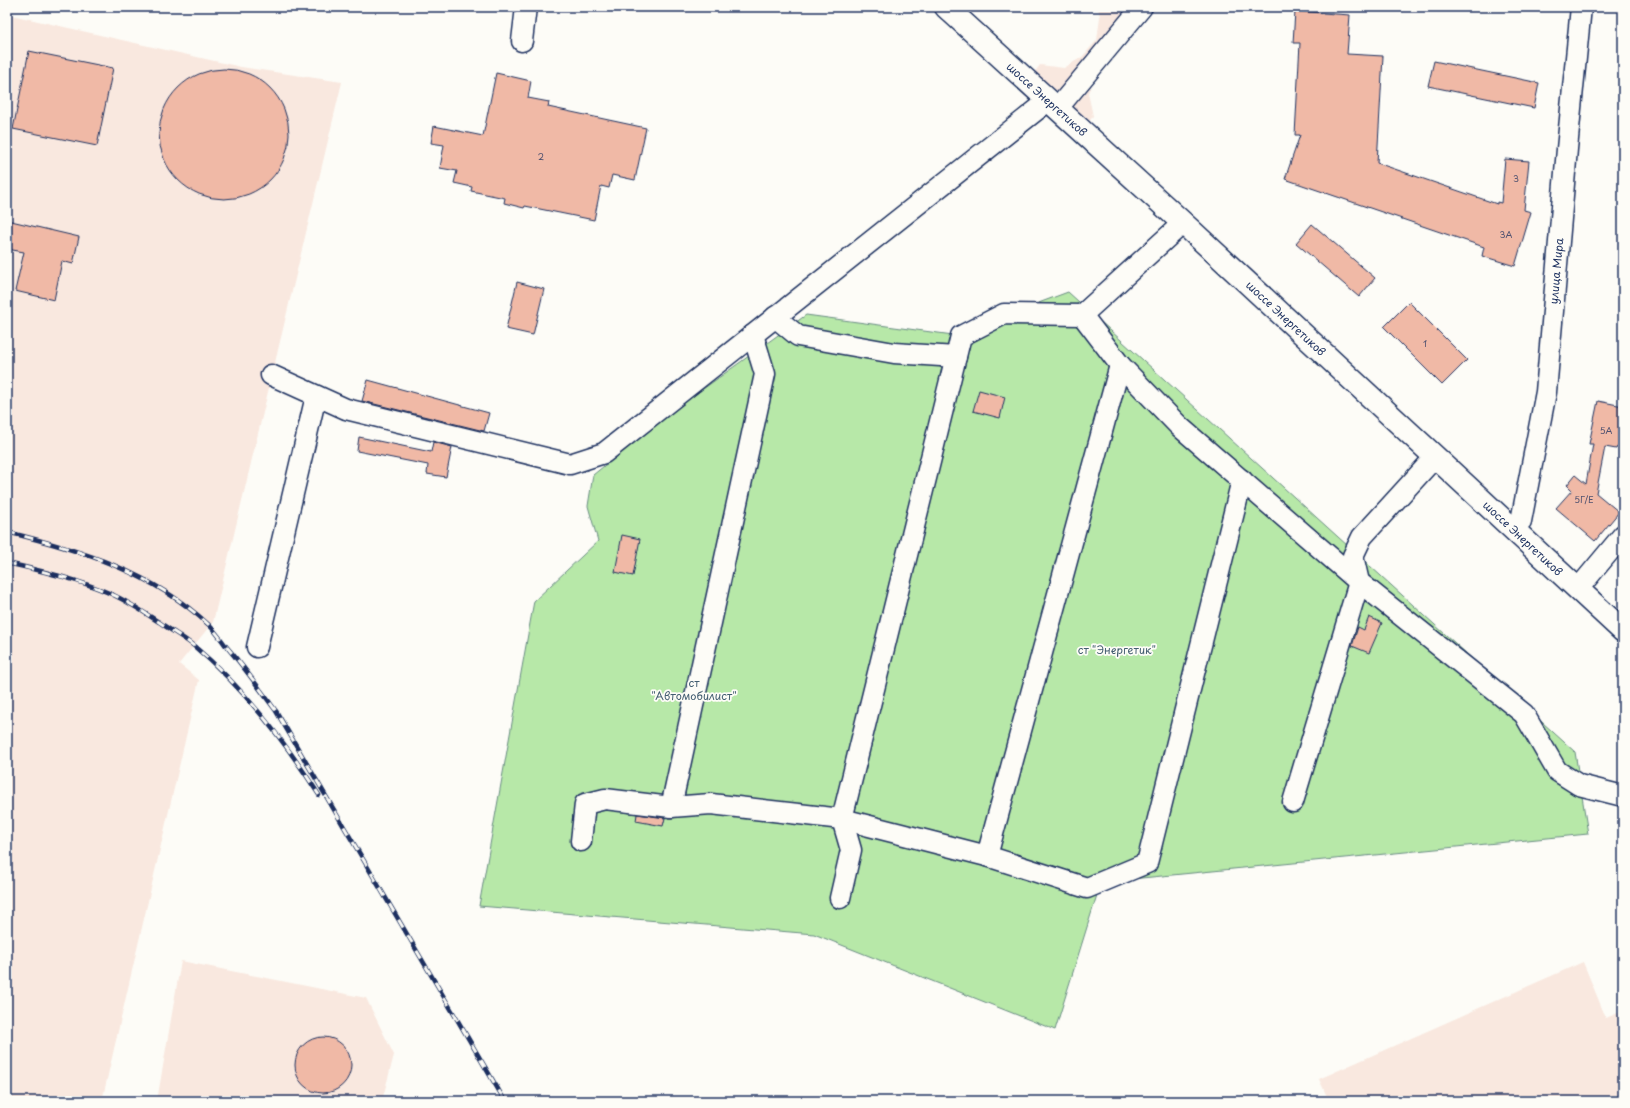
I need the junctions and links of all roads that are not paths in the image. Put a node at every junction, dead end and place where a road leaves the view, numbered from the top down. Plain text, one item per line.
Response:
1 (526, 7) edge
2 (946, 7) edge
3 (1142, 7) edge
4 (1581, 7) edge
5 (522, 41) dead end
6 (1052, 105) junction
7 (1183, 223) junction
8 (1082, 315) junction
9 (775, 318) junction
10 (753, 335) junction
11 (956, 357) junction
12 (1120, 365) junction
13 (271, 375) dead end
14 (316, 396) junction
15 (1435, 457) junction
16 (1242, 480) junction
17 (1513, 529) junction
18 (1623, 535) edge
19 (1359, 582) junction
20 (1578, 589) junction
21 (1623, 631) edge
22 (257, 647) dead end
23 (1623, 796) edge
24 (1293, 802) dead end
25 (672, 806) junction
26 (842, 819) junction
27 (581, 841) dead end
28 (987, 856) junction
29 (840, 898) dead end

1 - 5 street
2 - 6 main road, шоссе Энергетиков
3 - 6 street
4 - 17 street, улица Мира
6 - 7 main road, шоссе Энергетиков
6 - 9 street
7 - 8 street
7 - 15 main road, шоссе Энергетиков
8 - 11 street
8 - 12 street
9 - 10 street
9 - 11 street
10 - 14 street
10 - 25 street
11 - 26 street
12 - 16 street
12 - 28 street
13 - 14 street
14 - 22 street
15 - 17 main road, шоссе Энергетиков
15 - 19 street
16 - 19 street
16 - 28 street
17 - 20 main road, шоссе Энергетиков
18 - 20 street
19 - 23 street
19 - 24 street
20 - 21 main road, шоссе Энергетиков
25 - 26 street
25 - 27 street
26 - 28 street
26 - 29 street

